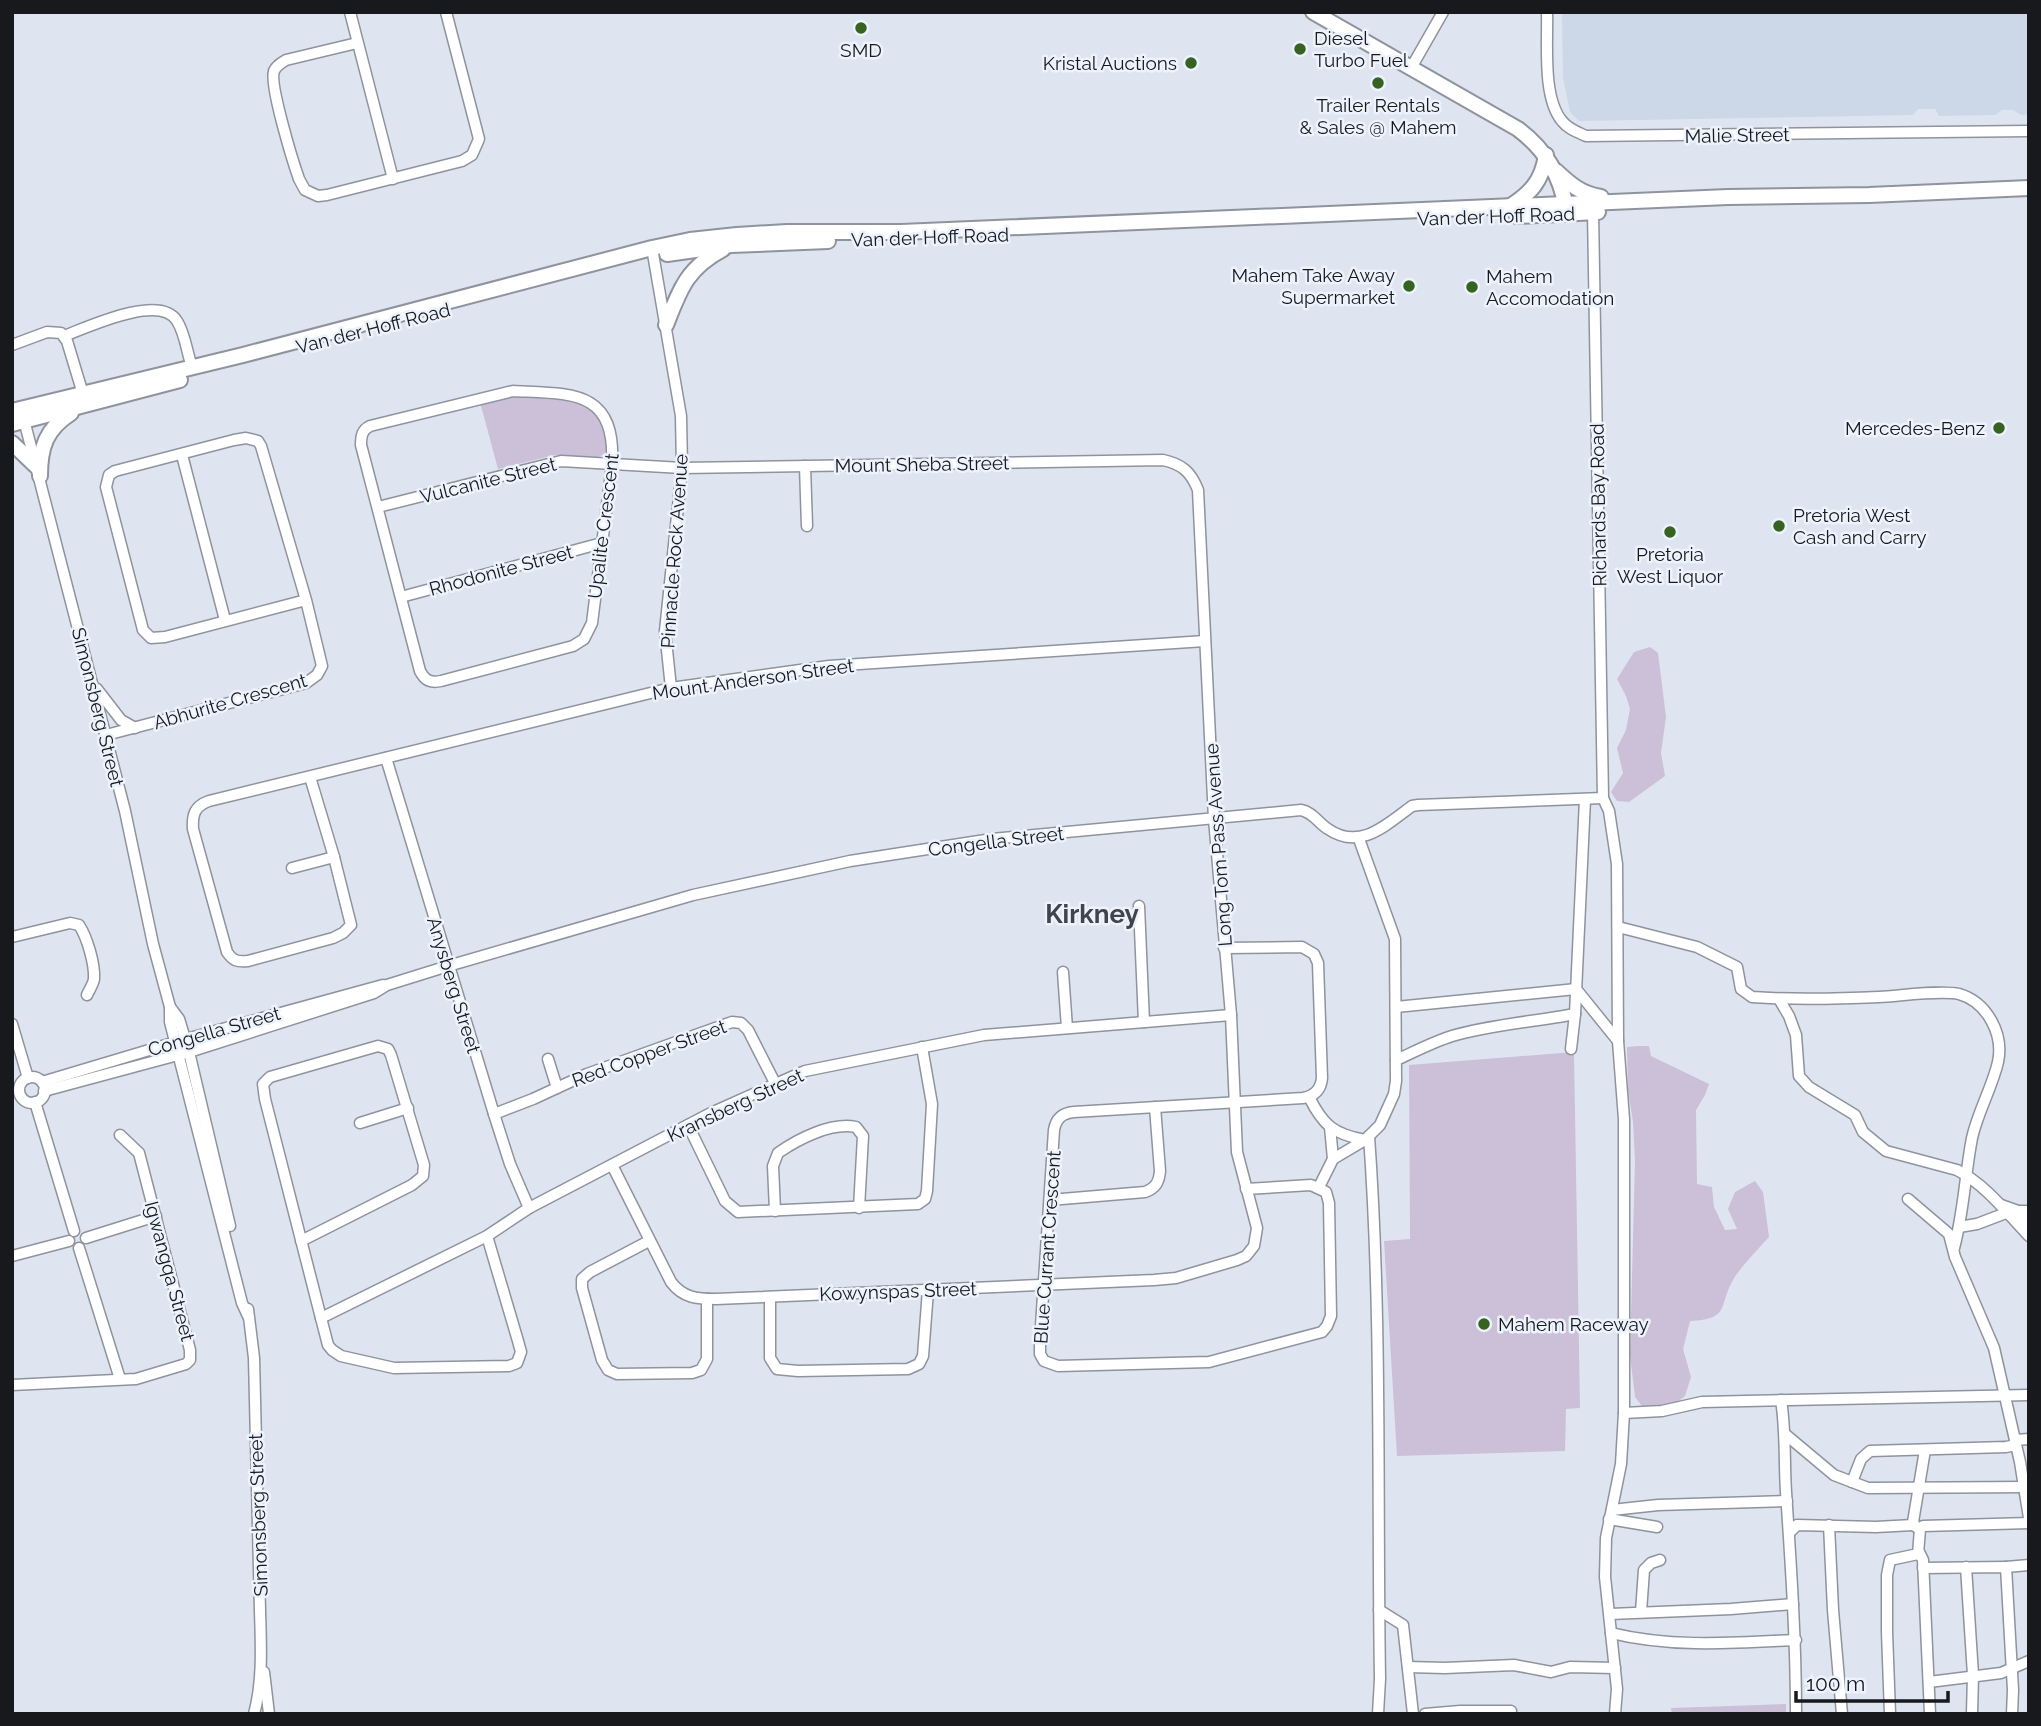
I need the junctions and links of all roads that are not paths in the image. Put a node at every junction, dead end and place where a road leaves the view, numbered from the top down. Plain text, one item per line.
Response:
1 (350, 12) edge
2 (446, 12) edge
3 (1313, 12) edge
4 (1443, 12) edge
5 (1547, 12) edge
6 (357, 43) junction
7 (1411, 68) junction
8 (2029, 131) edge
9 (1549, 161) junction
10 (393, 179) junction
11 (2029, 188) edge
12 (1868, 195) junction
13 (1644, 201) junction
14 (1508, 207) junction
15 (1566, 209) junction
16 (1593, 212) junction
17 (731, 245) junction
18 (652, 252) junction
19 (666, 325) junction
20 (64, 336) junction
21 (12, 345) edge
22 (191, 368) junction
23 (82, 400) junction
24 (18, 416) edge
25 (12, 443) edge
26 (182, 455) junction
27 (1163, 460) joint
28 (612, 465) junction
29 (805, 466) junction
30 (682, 468) junction
31 (39, 472) junction
32 (378, 507) junction
33 (807, 526) dead end
34 (602, 543) junction
35 (401, 597) junction
36 (306, 600) junction
37 (225, 620) junction
38 (1205, 641) junction
39 (91, 679) junction
40 (671, 688) junction
41 (135, 728) junction
42 (106, 735) junction
43 (386, 758) junction
44 (310, 777) junction
45 (1603, 798) junction
46 (1584, 799) junction
47 (1214, 819) junction
48 (1359, 839) junction
49 (334, 857) junction
50 (292, 869) dead end
51 (1139, 906) dead end
52 (1618, 927) junction
53 (12, 937) edge
54 (1224, 948) junction
55 (448, 966) junction
56 (1063, 972) dead end
57 (387, 985) junction
58 (1576, 989) junction
59 (87, 995) dead end
60 (1779, 999) junction
61 (1396, 1007) junction
62 (1575, 1014) junction
63 (1231, 1015) junction
64 (1144, 1022) junction
65 (12, 1024) edge
66 (1067, 1027) junction
67 (181, 1040) junction
68 (1618, 1041) junction
69 (922, 1047) junction
70 (1571, 1049) dead end
71 (184, 1054) junction
72 (548, 1059) dead end
73 (1396, 1060) junction
74 (28, 1078) junction
75 (775, 1083) junction
76 (43, 1086) junction
77 (557, 1088) junction
78 (16, 1093) edge
79 (1309, 1097) junction
80 (35, 1102) junction
81 (1234, 1102) junction
82 (1155, 1107) junction
83 (408, 1108) junction
84 (494, 1114) junction
85 (360, 1124) dead end
86 (688, 1125) junction
87 (1330, 1128) junction
88 (120, 1135) dead end
89 (1367, 1138) junction
90 (1333, 1159) junction
91 (612, 1165) junction
92 (1966, 1175) junction
93 (1319, 1187) junction
94 (1245, 1189) junction
95 (1908, 1199) dead end
96 (1050, 1200) junction
97 (1997, 1204) junction
98 (528, 1208) junction
99 (859, 1208) junction
100 (775, 1211) junction
101 (2024, 1211) edge
102 (2006, 1213) junction
103 (156, 1216) junction
104 (2029, 1222) edge
105 (1959, 1227) junction
106 (71, 1236) junction
107 (487, 1236) junction
108 (2029, 1236) edge
109 (86, 1238) junction
110 (302, 1241) junction
111 (649, 1241) junction
112 (1254, 1247) joint
113 (79, 1248) junction
114 (1954, 1248) junction
115 (12, 1256) edge
116 (1043, 1285) junction
117 (928, 1290) junction
118 (769, 1297) junction
119 (707, 1299) junction
120 (321, 1318) junction
121 (120, 1379) junction
122 (12, 1385) edge
123 (2004, 1395) junction
124 (2029, 1395) edge
125 (1781, 1400) junction
126 (1624, 1413) junction
127 (1785, 1434) junction
128 (2029, 1439) edge
129 (2015, 1443) junction
130 (1925, 1450) junction
131 (1852, 1482) junction
132 (2026, 1487) edge
133 (1918, 1489) junction
134 (1787, 1501) junction
135 (1610, 1515) junction
136 (2029, 1520) edge
137 (1829, 1525) junction
138 (1657, 1527) dead end
139 (1917, 1527) junction
140 (1790, 1532) junction
141 (1919, 1552) junction
142 (1660, 1560) dead end
143 (2029, 1565) edge
144 (1966, 1567) junction
145 (2006, 1567) junction
146 (1923, 1568) junction
147 (1793, 1604) junction
148 (1379, 1610) junction
149 (1641, 1612) junction
150 (1610, 1614) junction
151 (1611, 1633) junction
152 (1796, 1640) junction
153 (261, 1647) junction
154 (2029, 1661) edge
155 (1408, 1667) junction
156 (1615, 1668) junction
157 (2012, 1668) junction
158 (1973, 1675) junction
159 (1929, 1682) junction
160 (1511, 1711) dead end
161 (254, 1714) edge
162 (269, 1714) edge
163 (1378, 1714) edge
164 (1413, 1714) edge
165 (1425, 1714) edge
166 (1615, 1714) edge
167 (1796, 1714) edge
168 (1842, 1714) edge
169 (1890, 1714) edge
170 (1930, 1714) edge
171 (1972, 1714) edge
172 (2012, 1714) edge

1 - 6 street
2 - 10 street
3 - 7 main road
4 - 7 street
5 - 8 street, Malie Street
6 - 10 street
6 - 10 street
7 - 9 main road
9 - 13 main road
9 - 14 main road
9 - 15 main road
11 - 12 main road, Van der Hoff Road
12 - 13 main road, Van der Hoff Road
12 - 16 main road, Van der Hoff Road
13 - 15 main road, Van der Hoff Road
14 - 15 main road, Van der Hoff Road
14 - 18 main road, Van der Hoff Road
15 - 16 main road, Van der Hoff Road
15 - 17 main road, Van der Hoff Road
16 - 45 street, Richards Bay Road
17 - 18 main road, Van der Hoff Road
17 - 19 main road
18 - 19 street, Pinnacle Rock Avenue
18 - 22 main road, Van der Hoff Road
18 - 23 main road, Van der Hoff Road
19 - 30 street, Pinnacle Rock Avenue
20 - 21 street
20 - 22 street
20 - 23 street
22 - 23 main road, Van der Hoff Road
23 - 24 main road, Van der Hoff Road
23 - 31 main road
24 - 31 street, Simonsberg Street
25 - 31 main road
26 - 36 street, Abhurite Crescent
26 - 37 street
26 - 37 street, Abhurite Crescent
27 - 29 street, Mount Sheba Street
27 - 38 street, Long Tom Pass Avenue
28 - 30 street, Vulcanite Street
28 - 32 street, Vulcanite Street
28 - 32 street, Upalite Crescent
28 - 34 street, Upalite Crescent
29 - 30 street, Mount Sheba Street
29 - 33 street
30 - 40 street, Pinnacle Rock Avenue
31 - 39 street, Simonsberg Street
32 - 35 street, Upalite Crescent
34 - 35 street, Rhodonite Street
34 - 35 street, Upalite Crescent
36 - 37 street, Abhurite Crescent
36 - 41 street, Abhurite Crescent
38 - 40 street, Mount Anderson Street
38 - 47 street, Long Tom Pass Avenue
39 - 41 street
39 - 42 street, Simonsberg Street
40 - 43 street, Mount Anderson Street
41 - 42 street, Abhurite Crescent
42 - 67 street, Simonsberg Street
43 - 44 street, Mount Anderson Street
43 - 55 street, Anysberg Street
44 - 49 street, Mount Anderson Street
44 - 49 street, Mount Anderson Street
45 - 46 street
45 - 52 street, Richards Bay Road
46 - 48 street
46 - 58 street
47 - 48 street, Congella Street
47 - 54 street, Long Tom Pass Avenue
47 - 55 street, Congella Street
48 - 61 street
49 - 50 street
51 - 64 street
52 - 60 street
52 - 68 street, Richards Bay Road
53 - 59 street
54 - 63 street, Long Tom Pass Avenue
54 - 79 street
55 - 57 street, Congella Street
55 - 84 street, Anysberg Street
56 - 66 street
57 - 67 street, Congella Street
57 - 71 street, Congella Street
58 - 61 street
58 - 62 street
58 - 68 street
60 - 92 street
60 - 92 street
61 - 73 street
62 - 70 street
62 - 73 street
63 - 64 street, Kransberg Street
63 - 81 street, Long Tom Pass Avenue
64 - 66 street, Kransberg Street
65 - 74 street
66 - 69 street, Kransberg Street
67 - 71 street, Simonsberg Street
67 - 76 street, Congella Street
68 - 126 street, Richards Bay Road
69 - 75 street, Kransberg Street
69 - 99 street
71 - 76 street, Congella Street
71 - 153 street, Simonsberg Street
72 - 77 street
73 - 89 street
74 - 76 street
74 - 78 street
75 - 77 street, Red Copper Street
75 - 86 street, Kransberg Street
76 - 80 street
77 - 84 street, Red Copper Street
78 - 80 street
79 - 81 street, Blue Currant Crescent
79 - 87 street
80 - 106 street
81 - 82 street, Blue Currant Crescent
81 - 94 street, Long Tom Pass Avenue
82 - 96 street, Blue Currant Crescent
82 - 96 street
83 - 85 street
83 - 110 street
83 - 110 street
84 - 98 street, Anysberg Street
86 - 91 street, Kransberg Street
86 - 100 street
87 - 89 street
87 - 90 street
88 - 103 street, Igwangqa Street
89 - 90 street
89 - 148 street
90 - 93 street
91 - 98 street, Kransberg Street
91 - 111 street, Kowynspas Street
92 - 97 street
92 - 105 street
93 - 94 street
93 - 116 street, Blue Currant Crescent
94 - 112 street, Long Tom Pass Avenue
95 - 114 street
96 - 116 street, Blue Currant Crescent
97 - 101 street
97 - 102 street
98 - 107 street, Kransberg Street
99 - 100 street
99 - 100 street
101 - 104 street
102 - 105 street
102 - 108 street
103 - 109 street
103 - 121 street, Igwangqa Street
105 - 114 street
106 - 109 street
106 - 113 street
106 - 115 street
107 - 120 street, Kransberg Street
107 - 120 street
109 - 113 street
110 - 120 street
111 - 119 street, Kowynspas Street
111 - 119 street
112 - 116 street, Kowynspas Street
113 - 121 street
114 - 123 street
116 - 117 street, Kowynspas Street
117 - 118 street, Kowynspas Street
117 - 118 street
118 - 119 street, Kowynspas Street
121 - 122 street, Igwangqa Street
123 - 124 street
123 - 125 street
123 - 129 street
125 - 126 street
125 - 127 street
126 - 135 street, Richards Bay Road
127 - 131 street
127 - 134 street
128 - 129 street
129 - 130 street
129 - 132 street
130 - 131 street
130 - 133 street
131 - 133 street
132 - 133 street
132 - 136 street
133 - 139 street
134 - 135 street
134 - 140 street
135 - 138 street
135 - 150 street, Richards Bay Road
136 - 139 street
137 - 139 street
137 - 140 street
137 - 168 street
139 - 141 street
140 - 147 street
141 - 146 street
141 - 169 street
142 - 149 street
143 - 145 street
144 - 145 street
144 - 146 street
144 - 158 street
145 - 157 street
146 - 159 street
147 - 149 street
147 - 152 street
148 - 155 street
148 - 163 street
149 - 150 street
150 - 151 street, Richards Bay Road
151 - 152 street
151 - 156 street, Richards Bay Road
152 - 167 street
153 - 161 street, Simonsberg Street
153 - 162 street
154 - 157 street
155 - 156 street
155 - 164 street
156 - 166 street, Richards Bay Road
157 - 158 street
157 - 172 street
158 - 159 street
158 - 171 street
159 - 170 street
160 - 165 street

